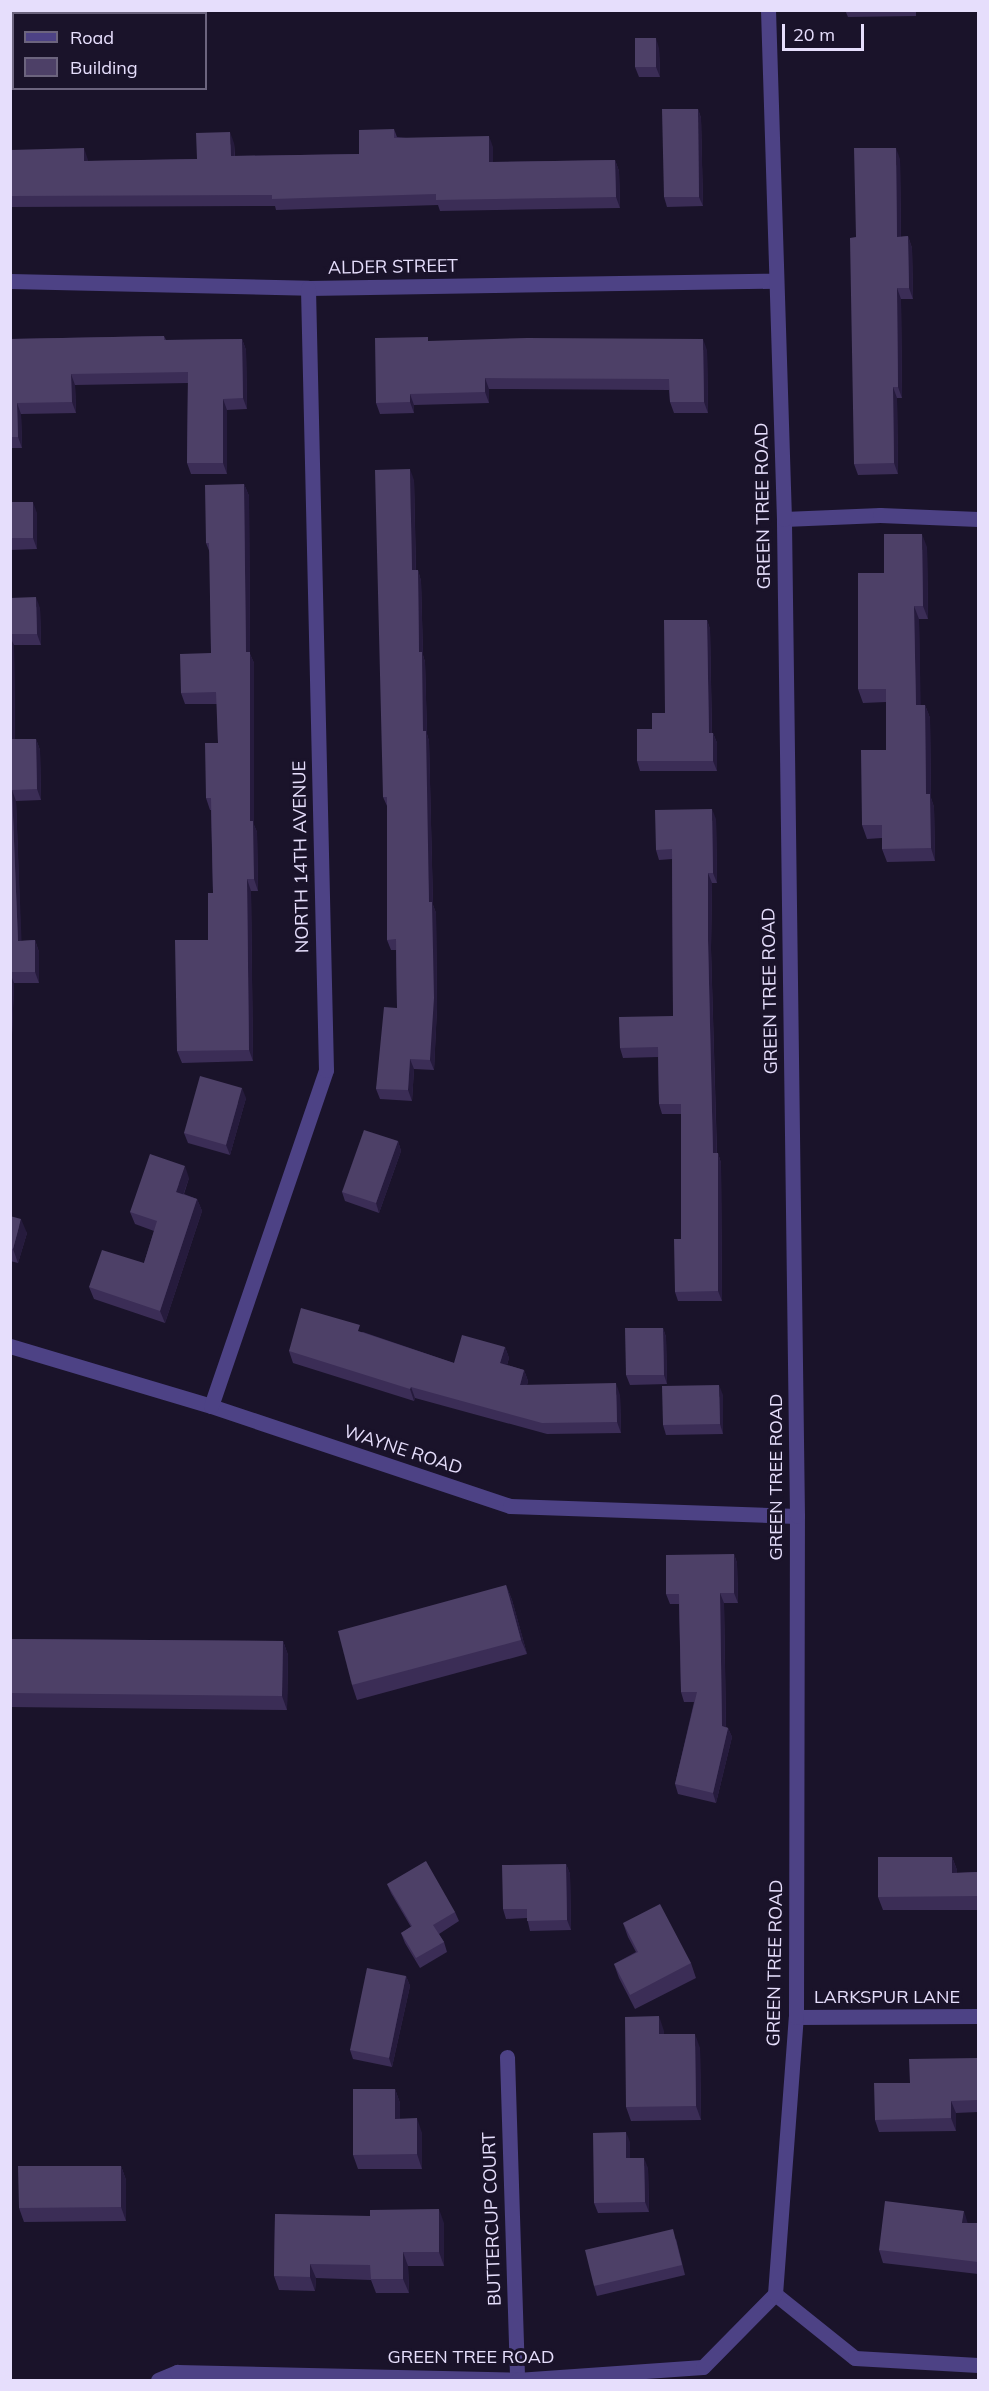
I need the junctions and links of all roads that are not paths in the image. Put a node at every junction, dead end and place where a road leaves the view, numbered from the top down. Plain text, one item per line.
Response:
1 (768, 10) edge
2 (776, 280) junction
3 (10, 281) edge
4 (308, 288) junction
5 (784, 519) junction
6 (978, 519) edge
7 (10, 1346) edge
8 (211, 1406) junction
9 (796, 1516) junction
10 (978, 2016) edge
11 (796, 2017) junction
12 (507, 2057) dead end
13 (774, 2294) junction
14 (978, 2365) edge
15 (158, 2380) edge
16 (517, 2380) edge

1 - 2 street, GREEN TREE ROAD
2 - 4 street, ALDER STREET
2 - 5 street, GREEN TREE ROAD
3 - 4 street, ALDER STREET
4 - 8 street, NORTH 14TH AVENUE
5 - 6 street
5 - 9 street, GREEN TREE ROAD
7 - 8 street, WAYNE ROAD
8 - 9 street, WAYNE ROAD
9 - 11 street, GREEN TREE ROAD
10 - 11 street, LARKSPUR LANE
11 - 13 street, GREEN TREE ROAD
12 - 16 street, BUTTERCUP COURT
13 - 14 street
13 - 16 street, GREEN TREE ROAD
15 - 16 street, GREEN TREE ROAD

